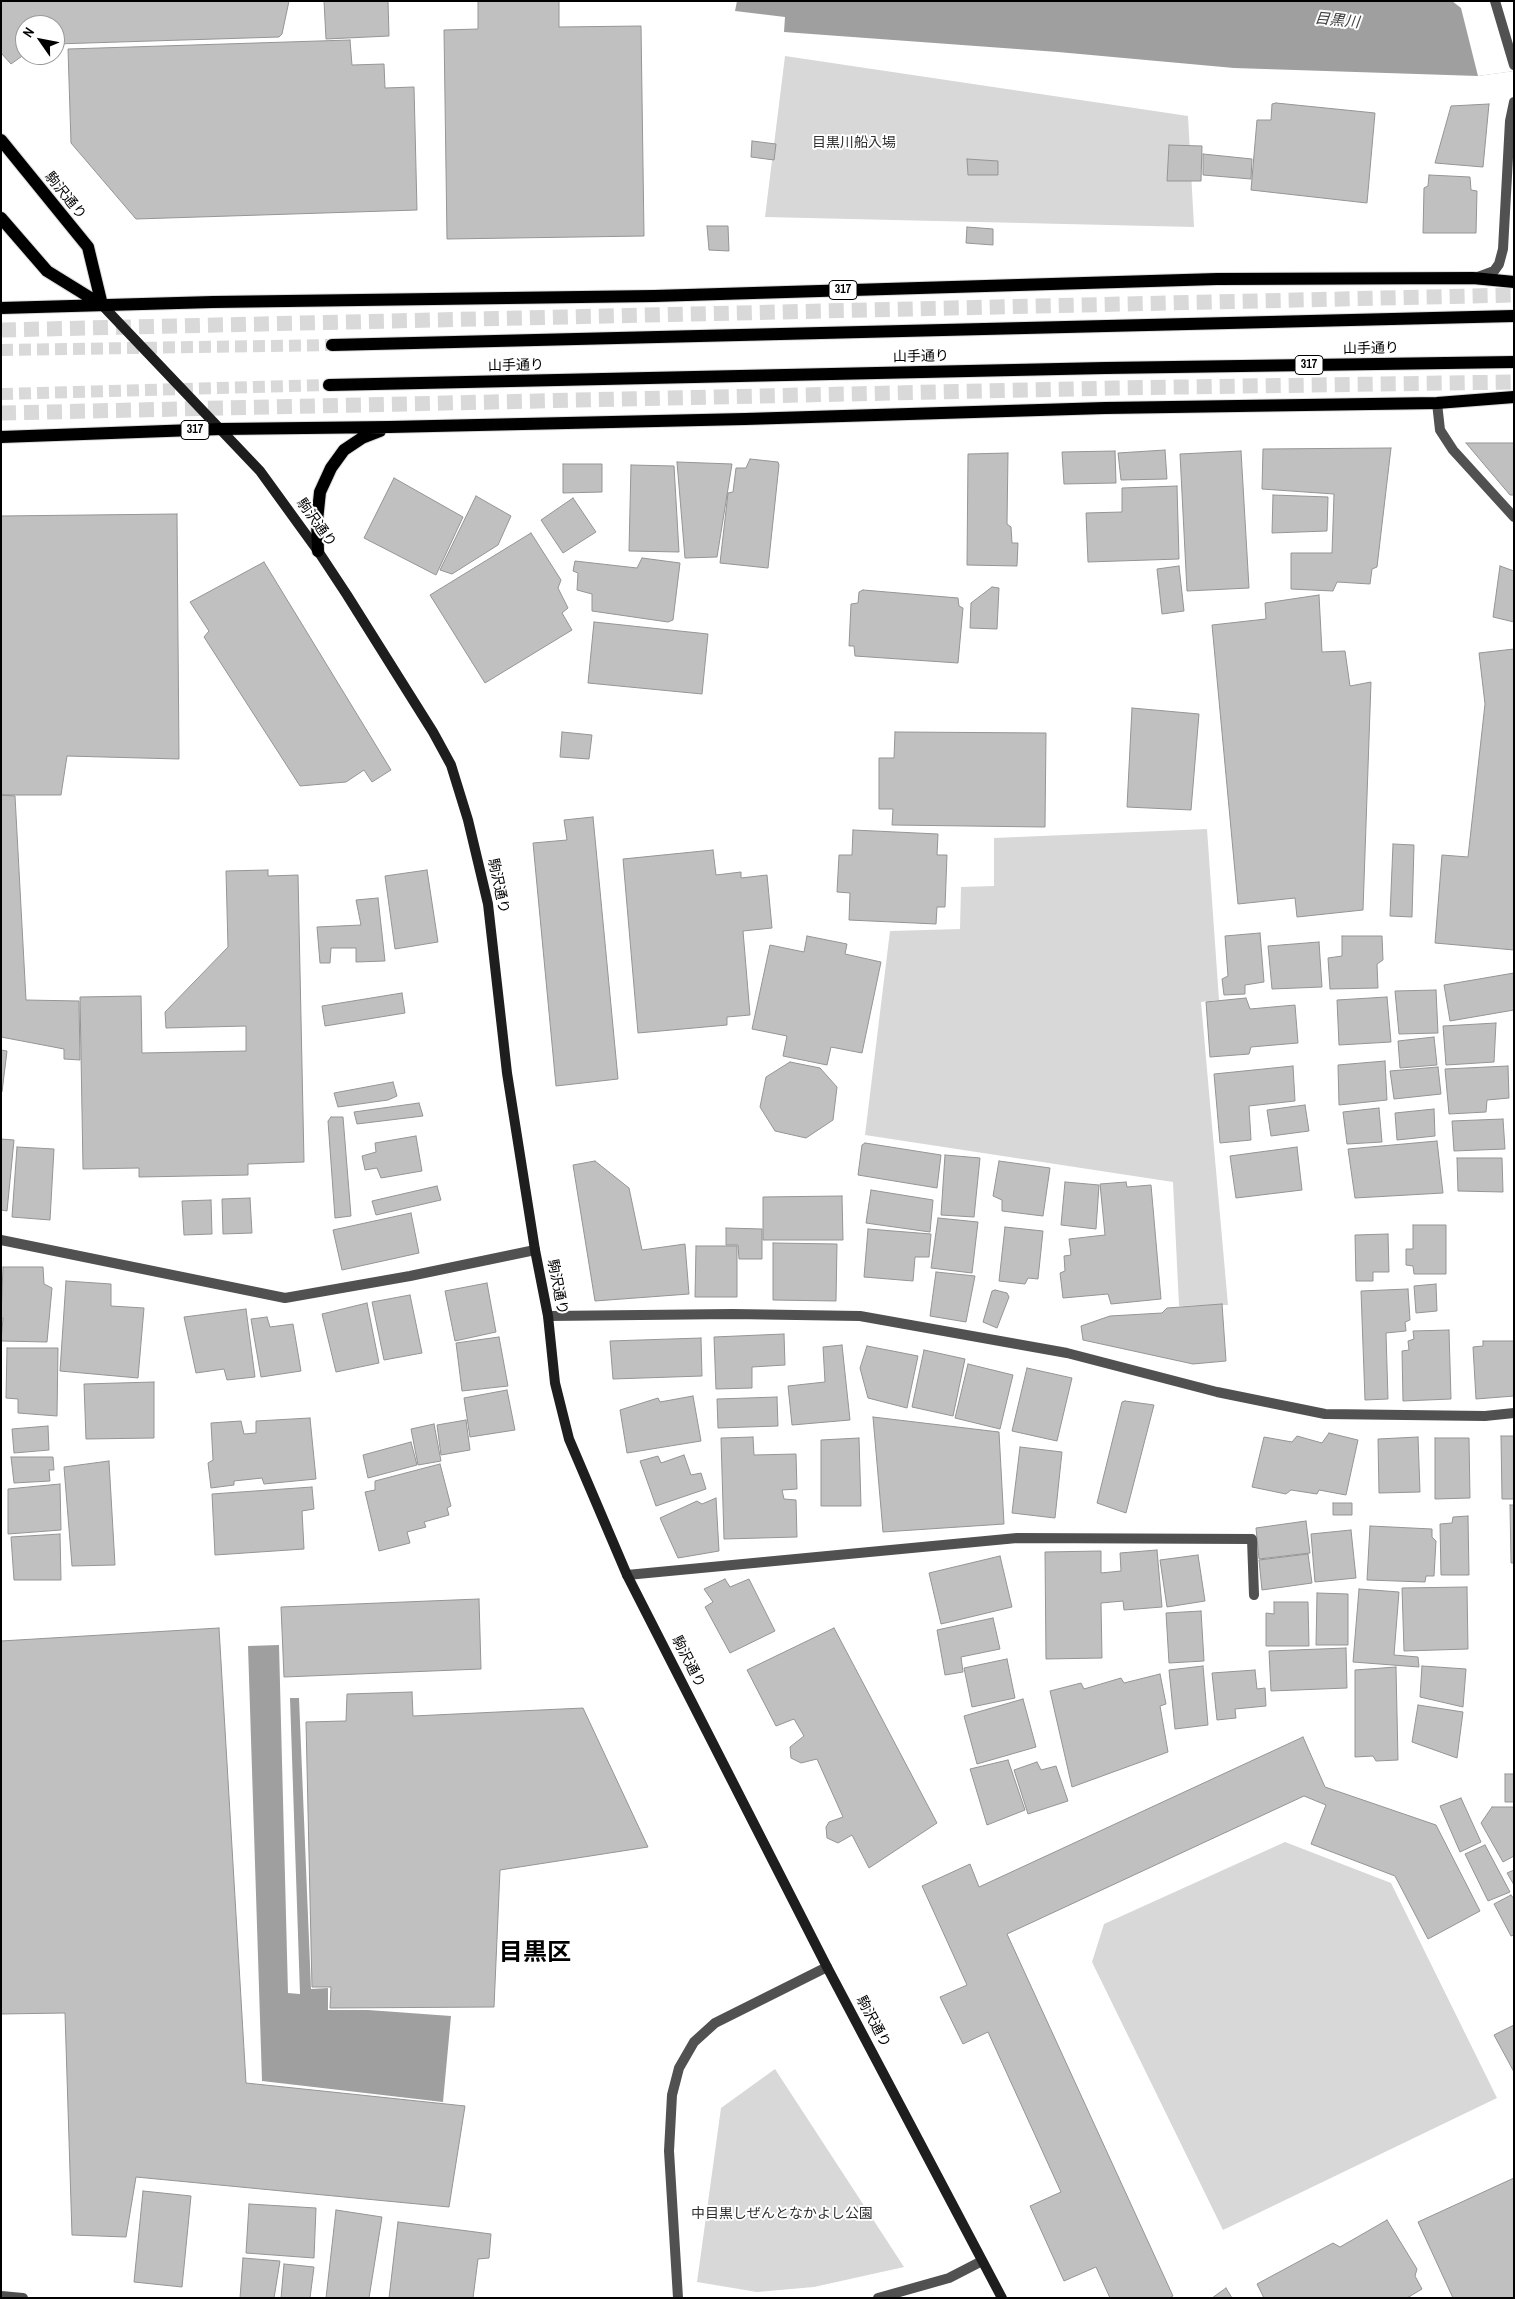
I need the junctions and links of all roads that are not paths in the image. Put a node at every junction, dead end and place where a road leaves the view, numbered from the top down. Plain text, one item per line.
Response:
1 (1495, 1) edge
2 (1514, 65) edge
3 (1514, 102) edge
4 (1512, 120) edge
5 (1, 140) edge
6 (1, 218) edge
7 (1473, 278) junction
8 (1514, 282) edge
9 (102, 305) junction
10 (1, 308) edge
11 (1514, 316) edge
12 (332, 345) tunnel mouth
13 (1514, 362) edge
14 (329, 385) tunnel mouth
15 (1514, 397) edge
16 (1437, 402) junction
17 (389, 427) junction
18 (221, 428) junction
19 (1, 437) edge
20 (1514, 517) edge
21 (318, 551) junction
22 (1, 1240) edge
23 (535, 1250) junction
24 (548, 1316) junction
25 (1514, 1413) edge
26 (627, 1576) junction
27 (1254, 1595) dead end
28 (827, 1967) junction
29 (982, 2261) junction
30 (1, 2296) edge
31 (23, 2298) edge
32 (678, 2298) edge
33 (878, 2298) edge
34 (1002, 2298) edge

1 - 2 street
3 - 4 street
4 - 7 street
5 - 9 main road, 駒沢通り
6 - 9 main road, 駒沢通り
7 - 8 main road, 317
7 - 9 main road, 317
9 - 10 main road, 317
9 - 18 main road, 駒沢通り
11 - 12 main road, 山手通り
13 - 14 main road, 山手通り / 317
15 - 16 main road, 317
16 - 17 main road, 317
16 - 20 street
17 - 18 main road, 317
17 - 21 main road
18 - 19 main road, 317
18 - 21 main road, 駒沢通り
21 - 23 main road, 駒沢通り
22 - 23 street
23 - 24 main road, 駒沢通り
24 - 25 street
24 - 26 main road, 駒沢通り
26 - 27 street
26 - 28 main road, 駒沢通り
28 - 29 main road, 駒沢通り
28 - 32 street
29 - 33 street
29 - 34 main road, 駒沢通り
30 - 31 street

